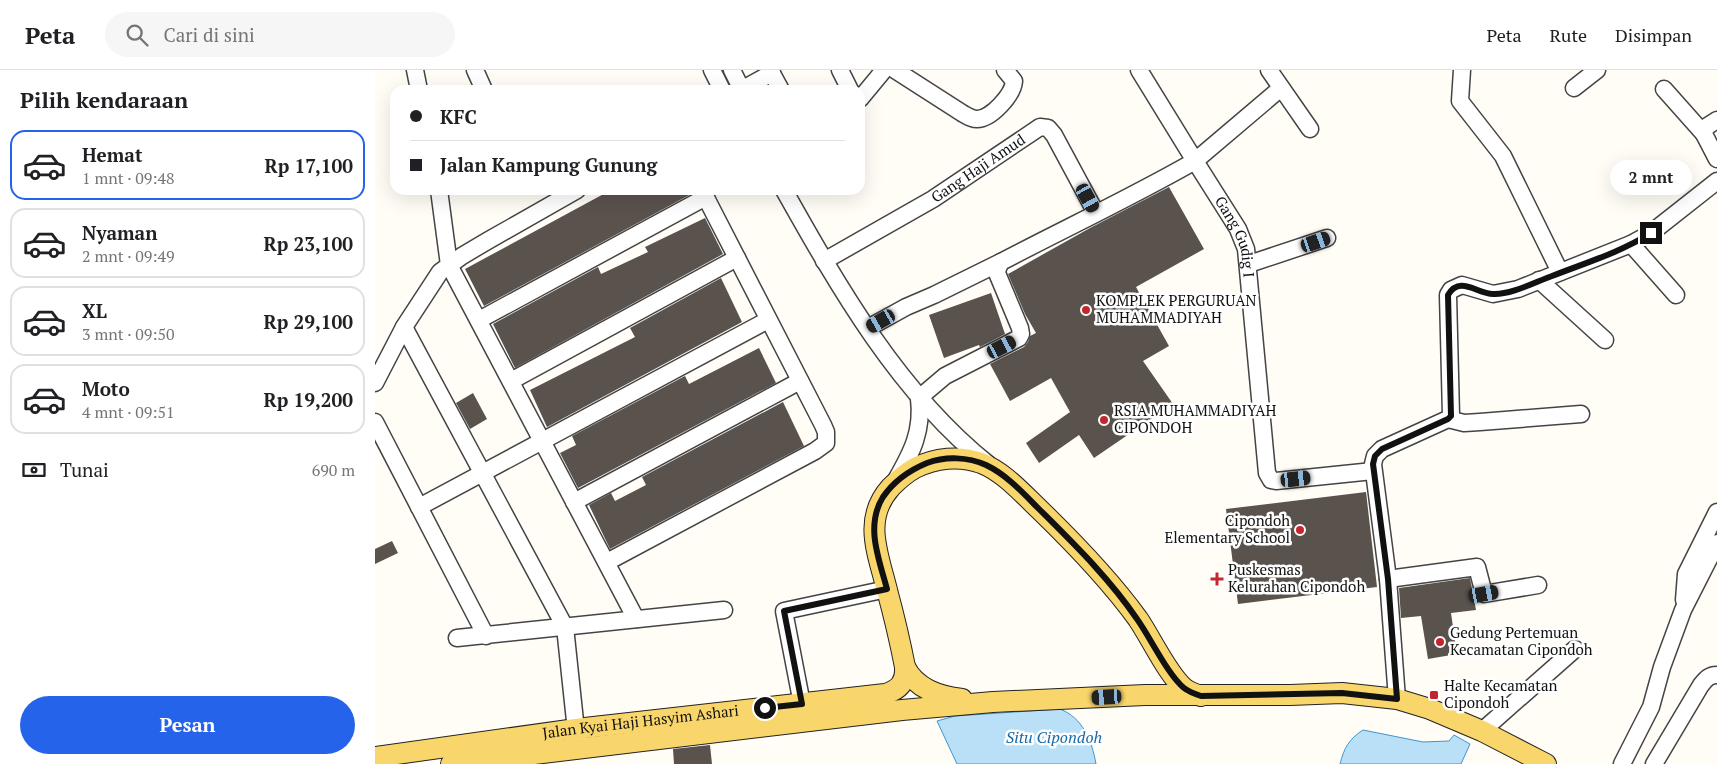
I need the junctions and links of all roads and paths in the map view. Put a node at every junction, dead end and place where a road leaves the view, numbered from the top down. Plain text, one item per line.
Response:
1 (415, 70) edge
2 (475, 70) edge
3 (712, 70) edge
4 (731, 70) edge
5 (840, 70) edge
6 (885, 70) edge
7 (895, 70) edge
8 (1005, 70) edge
9 (1139, 70) edge
10 (1269, 70) edge
11 (1462, 70) edge
12 (1597, 70) edge
13 (771, 72) edge
14 (418, 85) edge
15 (482, 85) edge
16 (720, 85) edge
17 (738, 85) edge
18 (749, 85) edge
19 (778, 85) edge
20 (848, 85) edge
21 (1281, 88) junction
22 (1574, 88) dead end
23 (1664, 89) dead end
24 (865, 93) edge
25 (1717, 120) edge
26 (1310, 129) dead end
27 (1704, 134) junction
28 (1717, 159) edge
29 (1195, 161) junction
30 (1717, 183) edge
31 (440, 195) edge
32 (568, 195) edge
33 (702, 195) edge
34 (705, 195) edge
35 (787, 195) edge
36 (1096, 213) junction
37 (1327, 238) dead end
38 (1631, 244) junction
39 (737, 258) junction
40 (828, 259) junction
41 (1001, 262) junction
42 (1249, 264) junction
43 (449, 265) junction
44 (1560, 272) junction
45 (1539, 280) junction
46 (1676, 295) dead end
47 (479, 320) junction
48 (768, 320) junction
49 (404, 327) junction
50 (868, 328) junction
51 (1605, 340) dead end
52 (511, 381) junction
53 (800, 381) junction
54 (375, 383) edge
55 (919, 398) junction
56 (1581, 414) dead end
57 (1448, 419) junction
58 (375, 422) edge
59 (543, 441) junction
60 (1373, 471) junction
61 (482, 473) junction
62 (1002, 474) junction
63 (891, 488) junction
64 (574, 502) junction
65 (419, 507) junction
66 (1717, 512) edge
67 (1717, 543) edge
68 (607, 562) junction
69 (1388, 579) junction
70 (1538, 585) dead end
71 (887, 589) junction
72 (724, 610) dead end
73 (1683, 610) junction
74 (636, 619) junction
75 (565, 627) junction
76 (486, 636) junction
77 (457, 638) dead end
78 (1575, 649) dead end
79 (905, 667) junction
80 (1169, 669) junction
81 (1717, 675) edge
82 (1145, 695) junction
83 (1201, 696) junction
84 (1397, 699) junction
85 (993, 702) junction
86 (802, 704) junction
87 (576, 729) junction
88 (1482, 731) junction
89 (579, 749) junction
90 (375, 756) edge
91 (451, 764) edge
92 (1546, 764) edge
93 (1622, 764) edge
94 (1654, 764) edge

1 - 14 street
2 - 15 street
3 - 16 street
4 - 17 street
5 - 20 street
6 - 24 street
7 - 8 street
9 - 29 street, Gang Gudig I
10 - 21 street
11 - 44 street
12 - 22 street
13 - 18 street
13 - 19 street
21 - 26 street
21 - 29 street
23 - 27 street
25 - 27 street
27 - 28 street
29 - 36 street
29 - 42 street, Gang Gudig I
30 - 38 street
31 - 43 street
32 - 43 street
33 - 47 street
34 - 39 street
35 - 40 street
36 - 40 street, Gang Haji Amud
36 - 41 street
37 - 42 street
38 - 44 street
38 - 46 street
39 - 48 street
39 - 52 street
40 - 50 street
41 - 50 street
41 - 55 street
42 - 60 street, Gang Gudig I
43 - 47 street
43 - 49 street
44 - 45 street
45 - 51 street
45 - 57 street
47 - 52 street
48 - 53 street
48 - 59 street
49 - 54 street
49 - 61 street
50 - 55 street
52 - 59 street
53 - 64 street
53 - 68 street
55 - 62 street
55 - 63 street
56 - 57 street
57 - 60 street
58 - 65 street
59 - 61 street
59 - 64 street
60 - 69 street
61 - 65 street
61 - 75 street
62 - 63 main road
62 - 80 main road
63 - 71 main road
64 - 68 street
65 - 76 street
66 - 73 street
67 - 73 street
68 - 74 street
69 - 70 street
69 - 84 street
71 - 79 main road
71 - 86 street
72 - 74 street
73 - 93 street
74 - 75 street
75 - 76 street
75 - 87 street
76 - 77 street
78 - 88 street
79 - 85 main road
79 - 86 main road, Jalan Kyai Haji Hasyim Ashari
80 - 82 main road
80 - 83 main road
81 - 94 street
82 - 83 main road, Jalan Kyai Haji Hasyim Ashari
82 - 85 main road, Jalan Kyai Haji Hasyim Ashari
83 - 84 main road, Jalan Kyai Haji Hasyim Ashari
84 - 88 main road, Jalan Kyai Haji Hasyim Ashari
85 - 89 main road, Jalan Kyai Haji Hasyim Ashari
86 - 87 main road, Jalan Kyai Haji Hasyim Ashari
87 - 89 street
87 - 90 main road, Jalan Kyai Haji Hasyim Ashari
88 - 92 main road, Jalan Kyai Haji Hasyim Ashari
89 - 91 main road, Jalan Kyai Haji Hasyim Ashari

